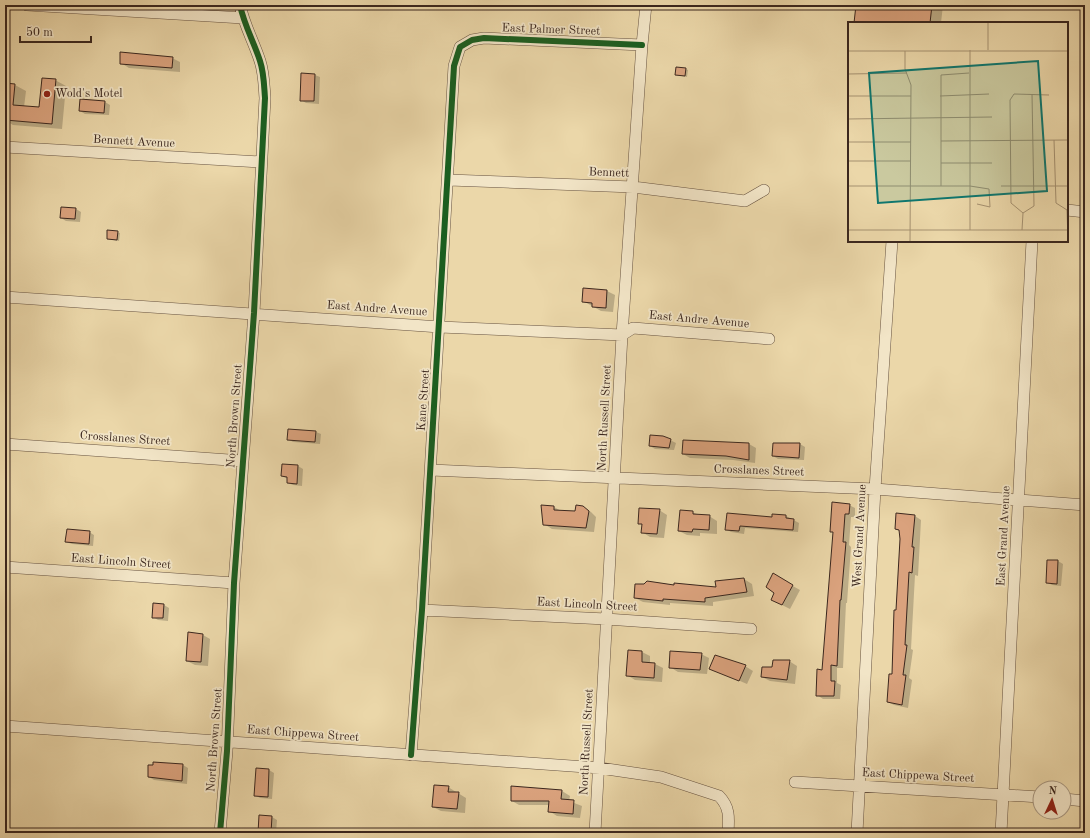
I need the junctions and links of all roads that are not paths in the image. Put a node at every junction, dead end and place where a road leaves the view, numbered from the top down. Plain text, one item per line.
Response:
1 (27, 5) edge
2 (240, 5) edge
3 (646, 5) edge
4 (243, 18) junction
5 (642, 45) junction
6 (460, 47) joint
7 (5, 147) edge
8 (261, 162) junction
9 (448, 180) junction
10 (633, 187) junction
11 (764, 190) dead end
12 (1068, 210) edge
13 (1085, 212) edge
14 (892, 242) edge
15 (1032, 242) edge
16 (5, 297) edge
17 (254, 313) junction
18 (440, 327) junction
19 (622, 335) junction
20 (770, 339) dead end
21 (5, 444) edge
22 (243, 461) junction
23 (431, 470) junction
24 (615, 477) junction
25 (875, 489) junction
26 (1019, 499) junction
27 (1085, 504) edge
28 (5, 567) edge
29 (234, 584) junction
30 (422, 610) junction
31 (606, 619) junction
32 (751, 629) dead end
33 (5, 726) edge
34 (228, 741) junction
35 (411, 755) junction
36 (600, 768) junction
37 (795, 782) dead end
38 (861, 786) junction
39 (1002, 794) junction
40 (1032, 796) edge
41 (1072, 800) edge
42 (1085, 801) edge
43 (220, 833) edge
44 (595, 833) edge
45 (728, 833) edge
46 (857, 833) edge
47 (1001, 833) edge

1 - 4 street
2 - 4 street, North Brown Street
3 - 5 street, North Russell Street
4 - 8 street, North Brown Street
5 - 6 street, East Palmer Street
5 - 10 street, North Russell Street
6 - 9 street, Kane Street
7 - 8 street, Bennett Avenue
8 - 17 street, North Brown Street
9 - 10 street, Bennett
9 - 18 street, Kane Street
10 - 11 street, Bennett
10 - 19 street, North Russell Street
12 - 13 street
14 - 25 street, West Grand Avenue
15 - 26 street, East Grand Avenue
16 - 17 street, East Andre Avenue
17 - 18 street, East Andre Avenue
17 - 22 street, North Brown Street
18 - 19 street, East Andre Avenue
18 - 23 street, Kane Street
19 - 20 street, East Andre Avenue
19 - 24 street, North Russell Street
21 - 22 street, Crosslanes Street
22 - 29 street, North Brown Street
23 - 24 street, Crosslanes Street
23 - 30 street, Kane Street
24 - 25 street, Crosslanes Street
24 - 31 street, North Russell Street
25 - 26 street, Crosslanes Street
25 - 38 street, West Grand Avenue
26 - 27 street, Crosslanes Street
26 - 39 street, East Grand Avenue
28 - 29 street, East Lincoln Street
29 - 34 street, North Brown Street
30 - 31 street, East Lincoln Street
30 - 35 street, Kane Street
31 - 32 street, East Lincoln Street
31 - 36 street, North Russell Street
33 - 34 street, East Chippewa Street
34 - 35 street, East Chippewa Street
34 - 43 street, North Brown Street
35 - 36 street, East Chippewa Street
36 - 44 street, North Russell Street
36 - 45 street, East Chippewa Street
37 - 38 street, East Chippewa Street
38 - 39 street, East Chippewa Street
38 - 46 street, West Grand Avenue
39 - 40 street, East Chippewa Street
39 - 47 street, East Grand Avenue
41 - 42 street

